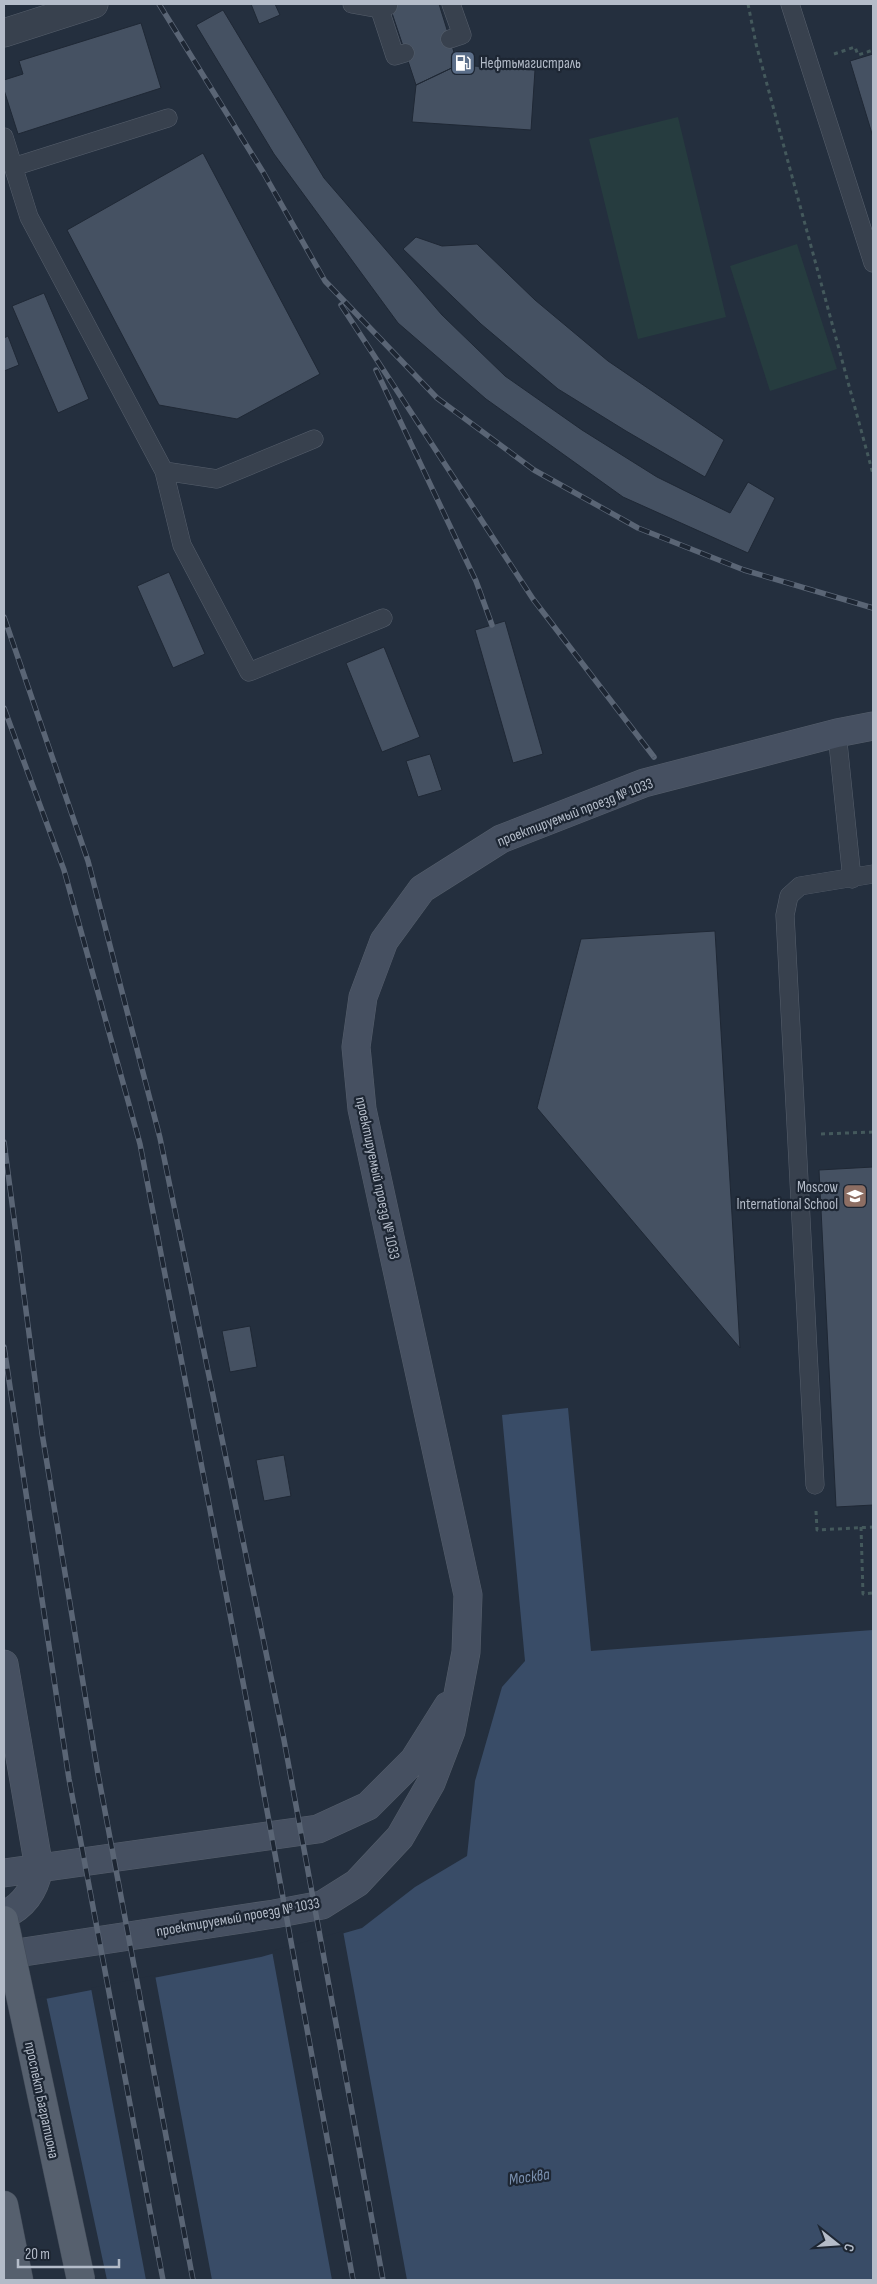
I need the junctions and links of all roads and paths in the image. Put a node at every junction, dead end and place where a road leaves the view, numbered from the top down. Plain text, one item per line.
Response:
1 (94, 4) edge
2 (352, 4) edge
3 (748, 4) edge
4 (790, 4) edge
5 (382, 6) edge
6 (449, 10) edge
7 (4, 33) edge
8 (450, 39) dead end
9 (855, 47) dead end
10 (873, 50) edge
11 (405, 53) dead end
12 (168, 118) dead end
13 (4, 137) edge
14 (13, 167) junction
15 (873, 263) edge
16 (314, 439) dead end
17 (164, 471) junction
18 (873, 474) edge
19 (383, 618) dead end
20 (873, 726) edge
21 (837, 733) junction
22 (873, 874) edge
23 (852, 879) junction
24 (873, 1132) edge
25 (797, 1134) junction
26 (815, 1485) joint
27 (873, 1526) edge
28 (861, 1527) junction
29 (873, 1593) edge
30 (466, 1652) junction
31 (4, 1664) edge
32 (39, 1868) junction
33 (4, 1873) edge
34 (4, 1915) edge
35 (4, 1920) edge
36 (4, 1956) edge
37 (4, 2205) edge
38 (19, 2280) edge
39 (81, 2280) edge

1 - 7 street
2 - 5 lane
3 - 18 path
4 - 15 lane
5 - 11 lane
6 - 8 lane
9 - 10 path
12 - 14 lane
13 - 14 lane
14 - 17 lane
16 - 17 lane
17 - 19 lane
20 - 21 street, проектируемый проезд № 1033
21 - 23 lane
21 - 30 street, проектируемый проезд № 1033
22 - 23 lane
23 - 25 lane
24 - 25 path
25 - 26 lane
26 - 28 path
27 - 28 path
28 - 29 path
30 - 32 street, проектируемый проезд № 1033
30 - 36 street, проектируемый проезд № 1033
31 - 32 street
32 - 33 street, проектируемый проезд № 1033
32 - 34 street
35 - 39 main road, проспект Багратиона, bridge
37 - 38 main road

